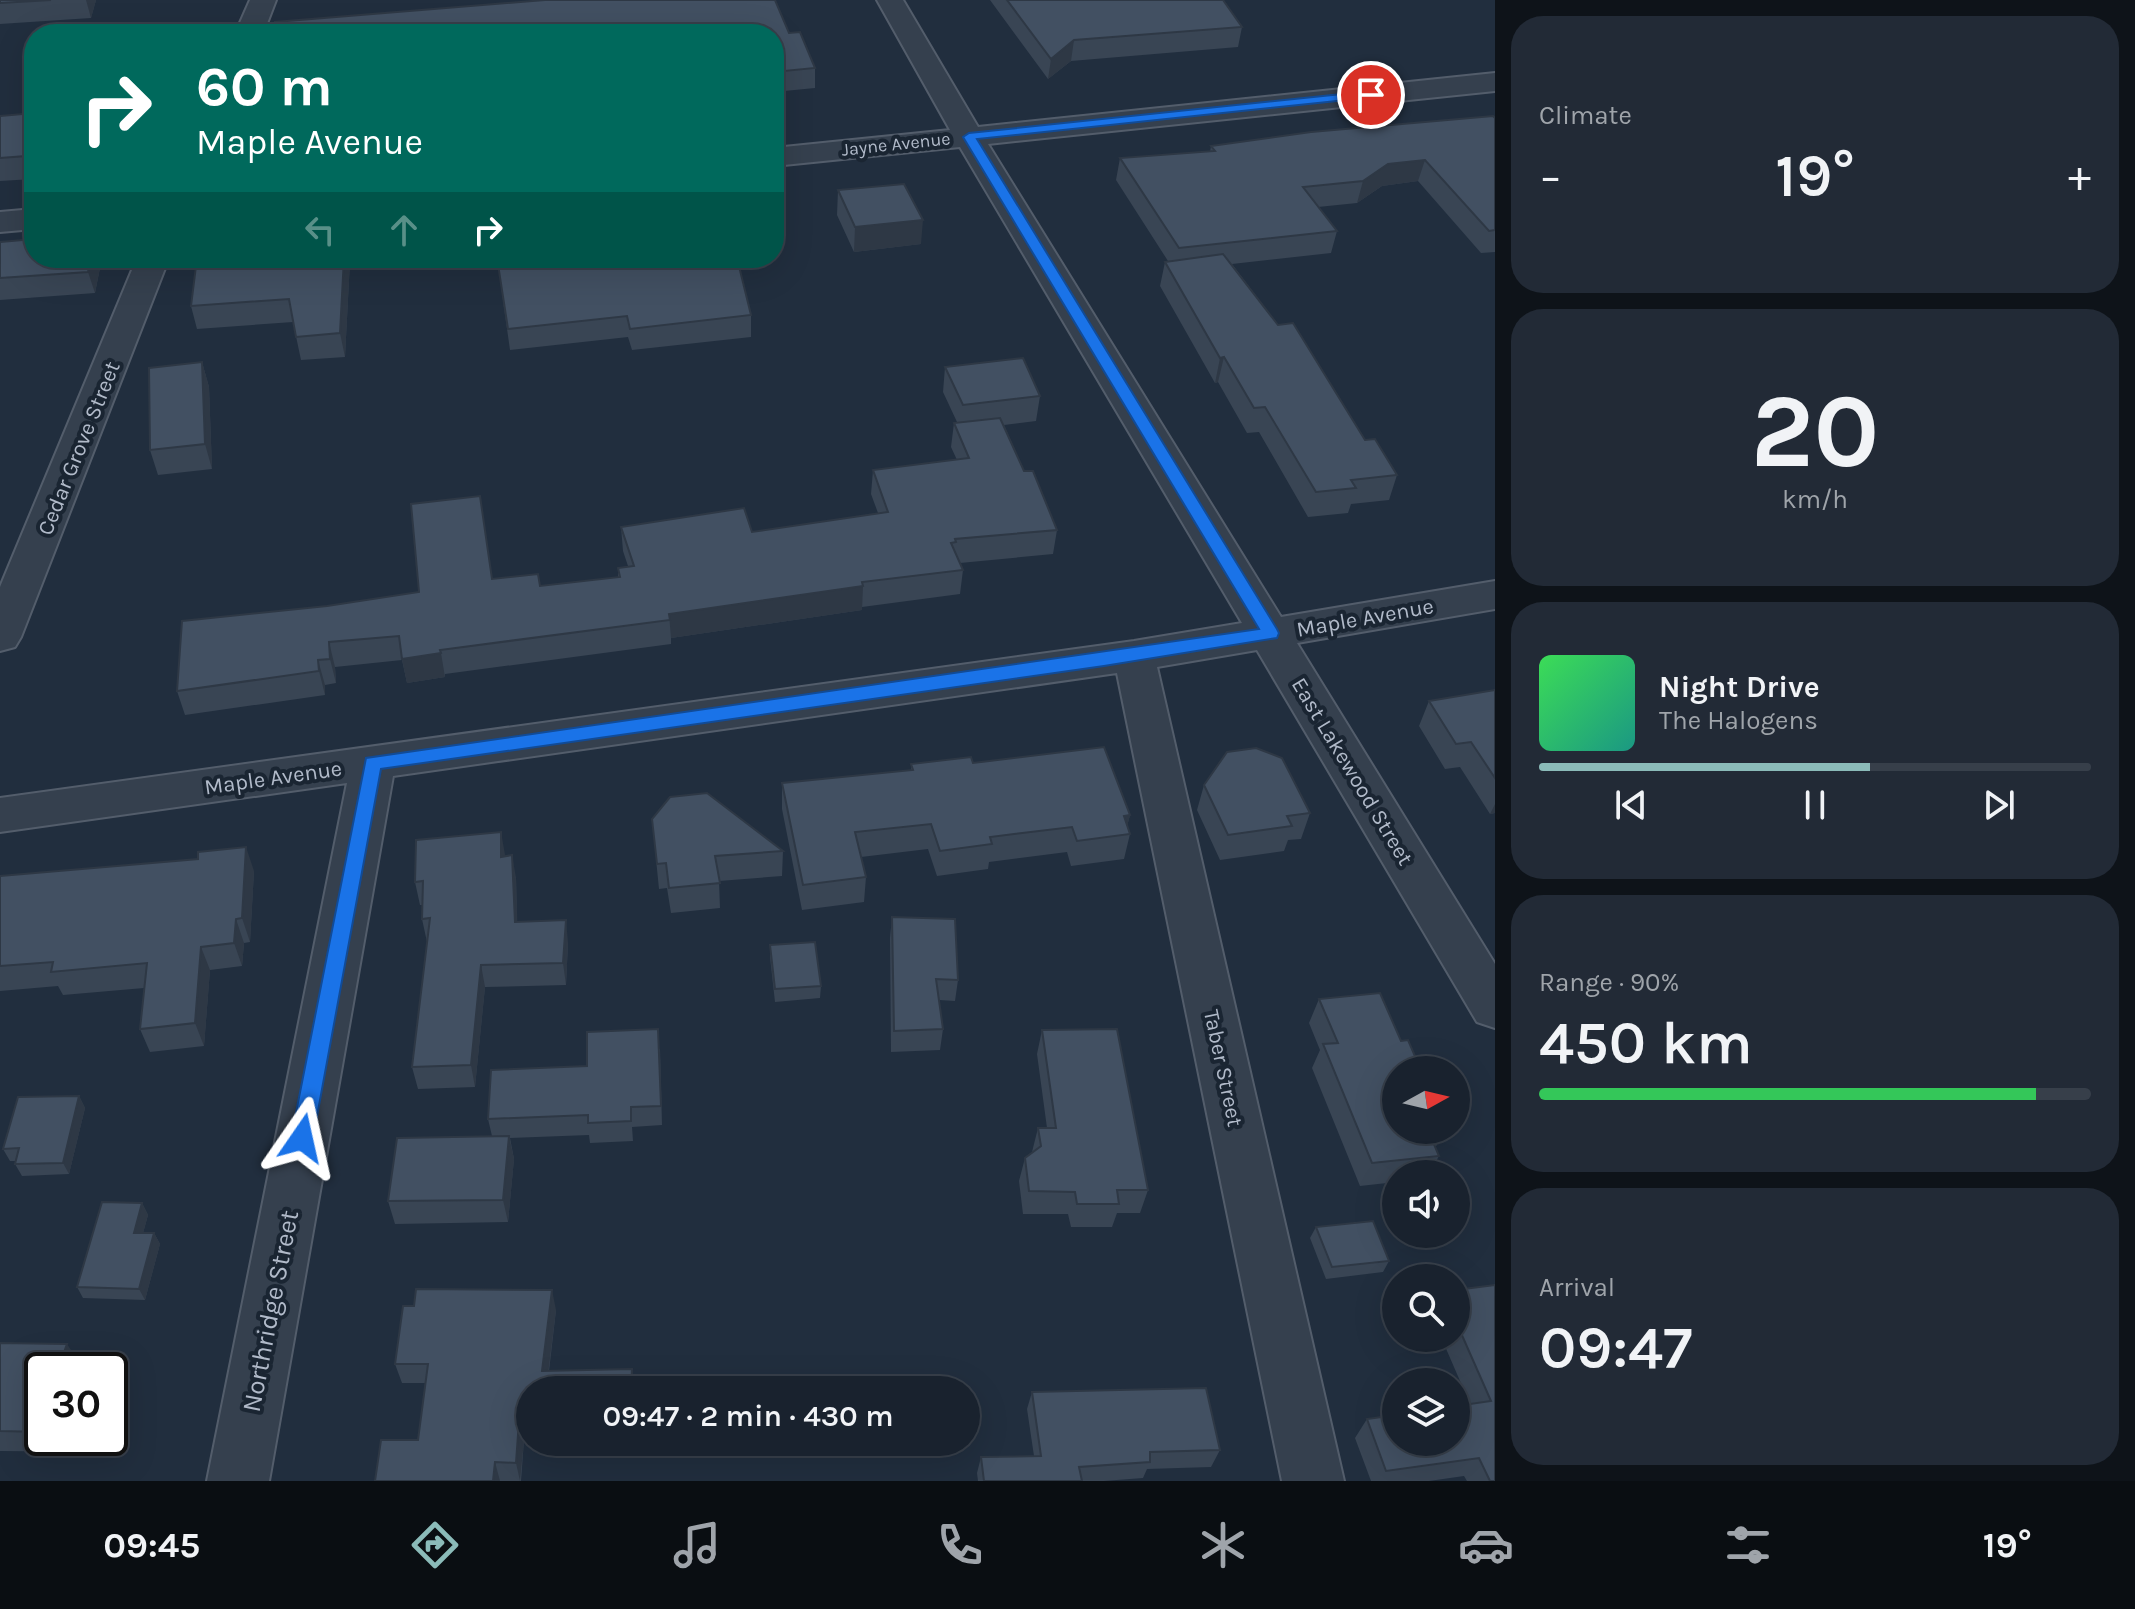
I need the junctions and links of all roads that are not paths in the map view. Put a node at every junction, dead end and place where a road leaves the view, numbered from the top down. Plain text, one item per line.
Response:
1 (263, 0) edge
2 (890, 0) edge
3 (253, 24) edge
4 (1495, 82) edge
5 (969, 137) junction
6 (784, 156) edge
7 (24, 220) edge
8 (0, 222) edge
9 (149, 268) edge
10 (1495, 595) edge
11 (1271, 633) junction
12 (0, 637) edge
13 (1134, 656) junction
14 (373, 763) junction
15 (0, 815) edge
16 (1495, 1007) edge
17 (238, 1481) edge
18 (1313, 1481) edge

1 - 3 street
2 - 5 street, East Lakewood Street
4 - 5 street, Jayne Avenue
5 - 6 street, Jayne Avenue
5 - 11 street, East Lakewood Street
7 - 8 street
9 - 12 street, Cedar Grove Street
10 - 11 street, Maple Avenue
11 - 13 street, Maple Avenue
11 - 16 street, East Lakewood Street
13 - 14 street, Maple Avenue
13 - 18 street, Taber Street
14 - 15 street, Maple Avenue
14 - 17 street, Northridge Street

